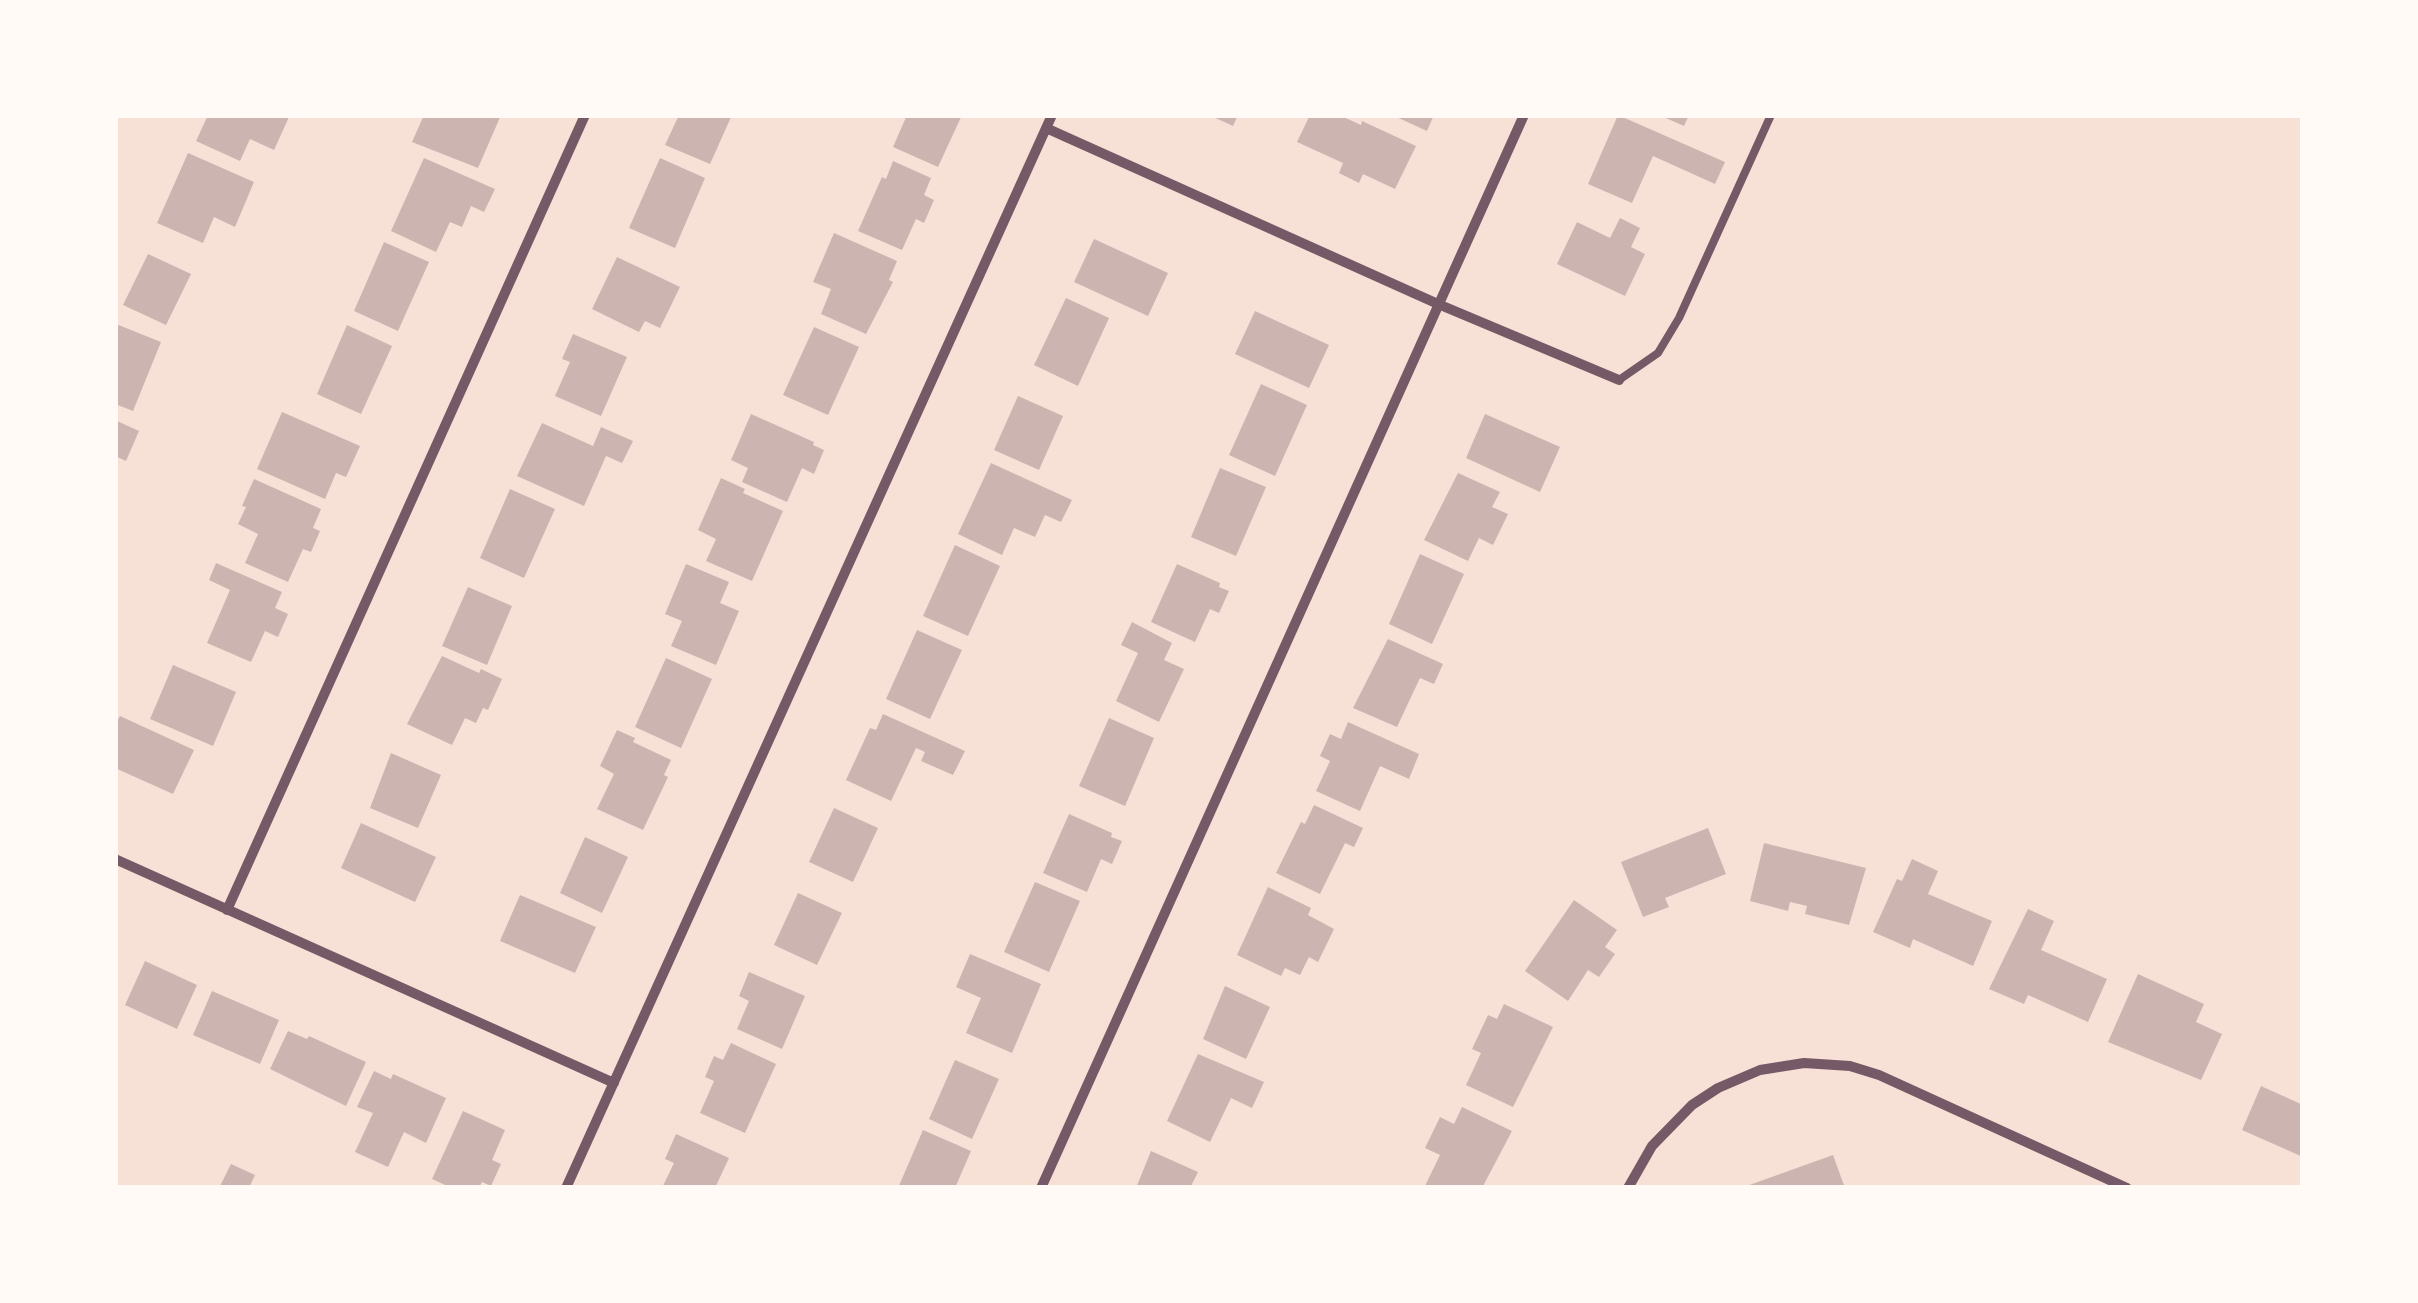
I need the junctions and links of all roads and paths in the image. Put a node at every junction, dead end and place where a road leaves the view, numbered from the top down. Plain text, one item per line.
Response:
1 (585, 115) edge
2 (1052, 115) edge
3 (1524, 115) edge
4 (1771, 115) edge
5 (1046, 128) junction
6 (1438, 304) junction
7 (1619, 380) joint
8 (115, 859) edge
9 (227, 910) junction
10 (614, 1083) junction
11 (566, 1188) edge
12 (1041, 1188) edge
13 (1628, 1188) edge
14 (2126, 1188) edge

1 - 9 street
2 - 5 street
3 - 6 street
4 - 7 lane
5 - 6 street
5 - 10 street
6 - 7 street
6 - 12 street
8 - 9 street
9 - 10 street
10 - 11 street
13 - 14 street

